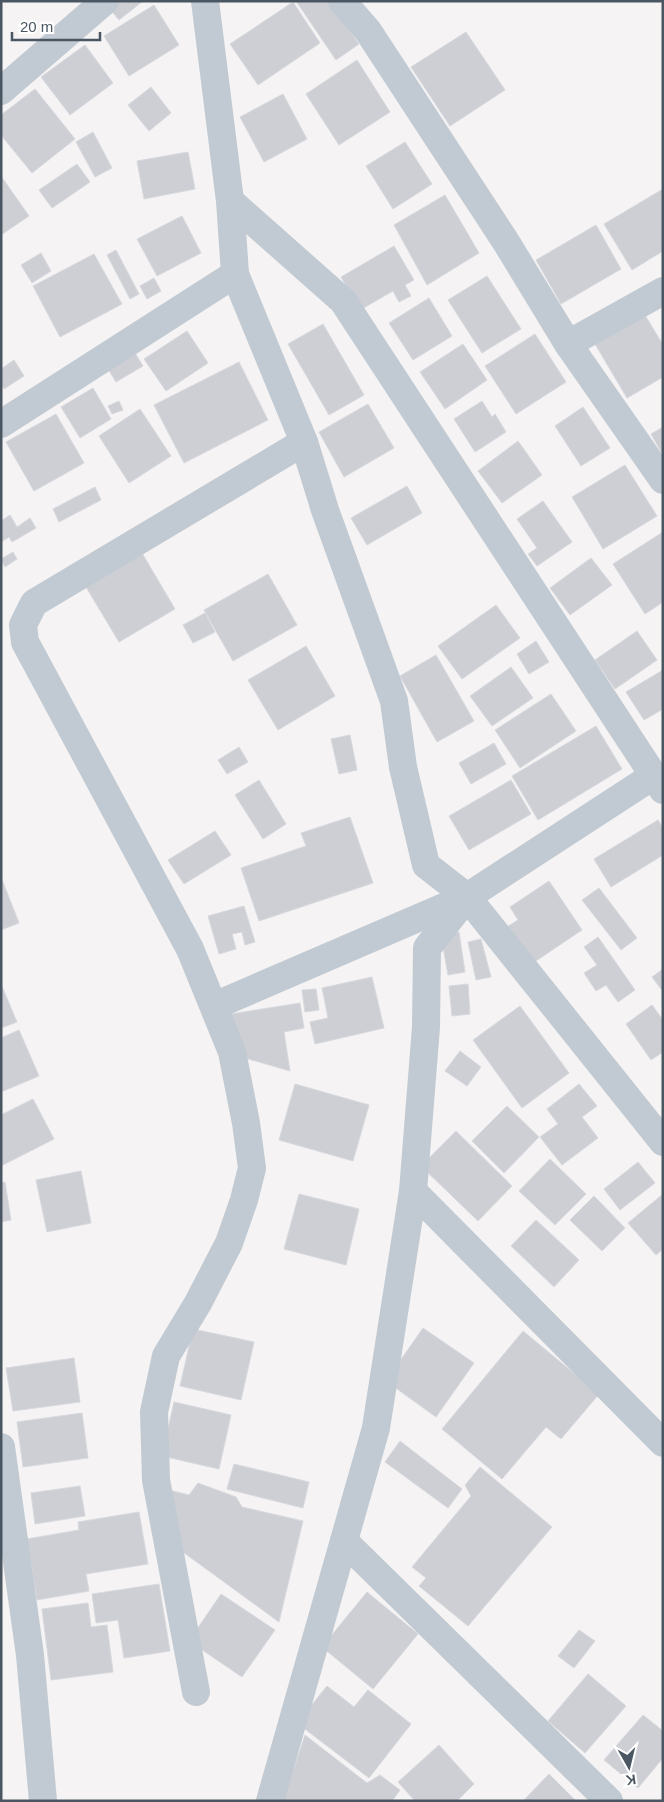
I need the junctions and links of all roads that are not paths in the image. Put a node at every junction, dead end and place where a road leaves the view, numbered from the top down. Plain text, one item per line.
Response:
1 (105, 1) edge
2 (205, 1) edge
3 (342, 1) edge
4 (1, 91) edge
5 (230, 201) junction
6 (235, 274) junction
7 (663, 291) edge
8 (568, 344) junction
9 (1, 424) edge
10 (304, 442) junction
11 (663, 480) edge
12 (658, 783) edge
13 (467, 897) junction
14 (214, 1006) junction
15 (663, 1142) edge
16 (413, 1191) junction
17 (663, 1443) edge
18 (3, 1465) edge
19 (344, 1542) junction
20 (196, 1692) dead end
21 (43, 1801) edge
22 (270, 1801) edge
23 (609, 1801) edge

1 - 4 street
2 - 5 street
3 - 8 street
5 - 6 street
5 - 12 street
6 - 9 street
6 - 10 street
7 - 8 street
8 - 11 street
10 - 13 street
10 - 14 street
12 - 13 street
13 - 14 street
13 - 15 street
13 - 16 street
14 - 20 street
16 - 17 street
16 - 19 street
18 - 21 street
19 - 22 street
19 - 23 street

